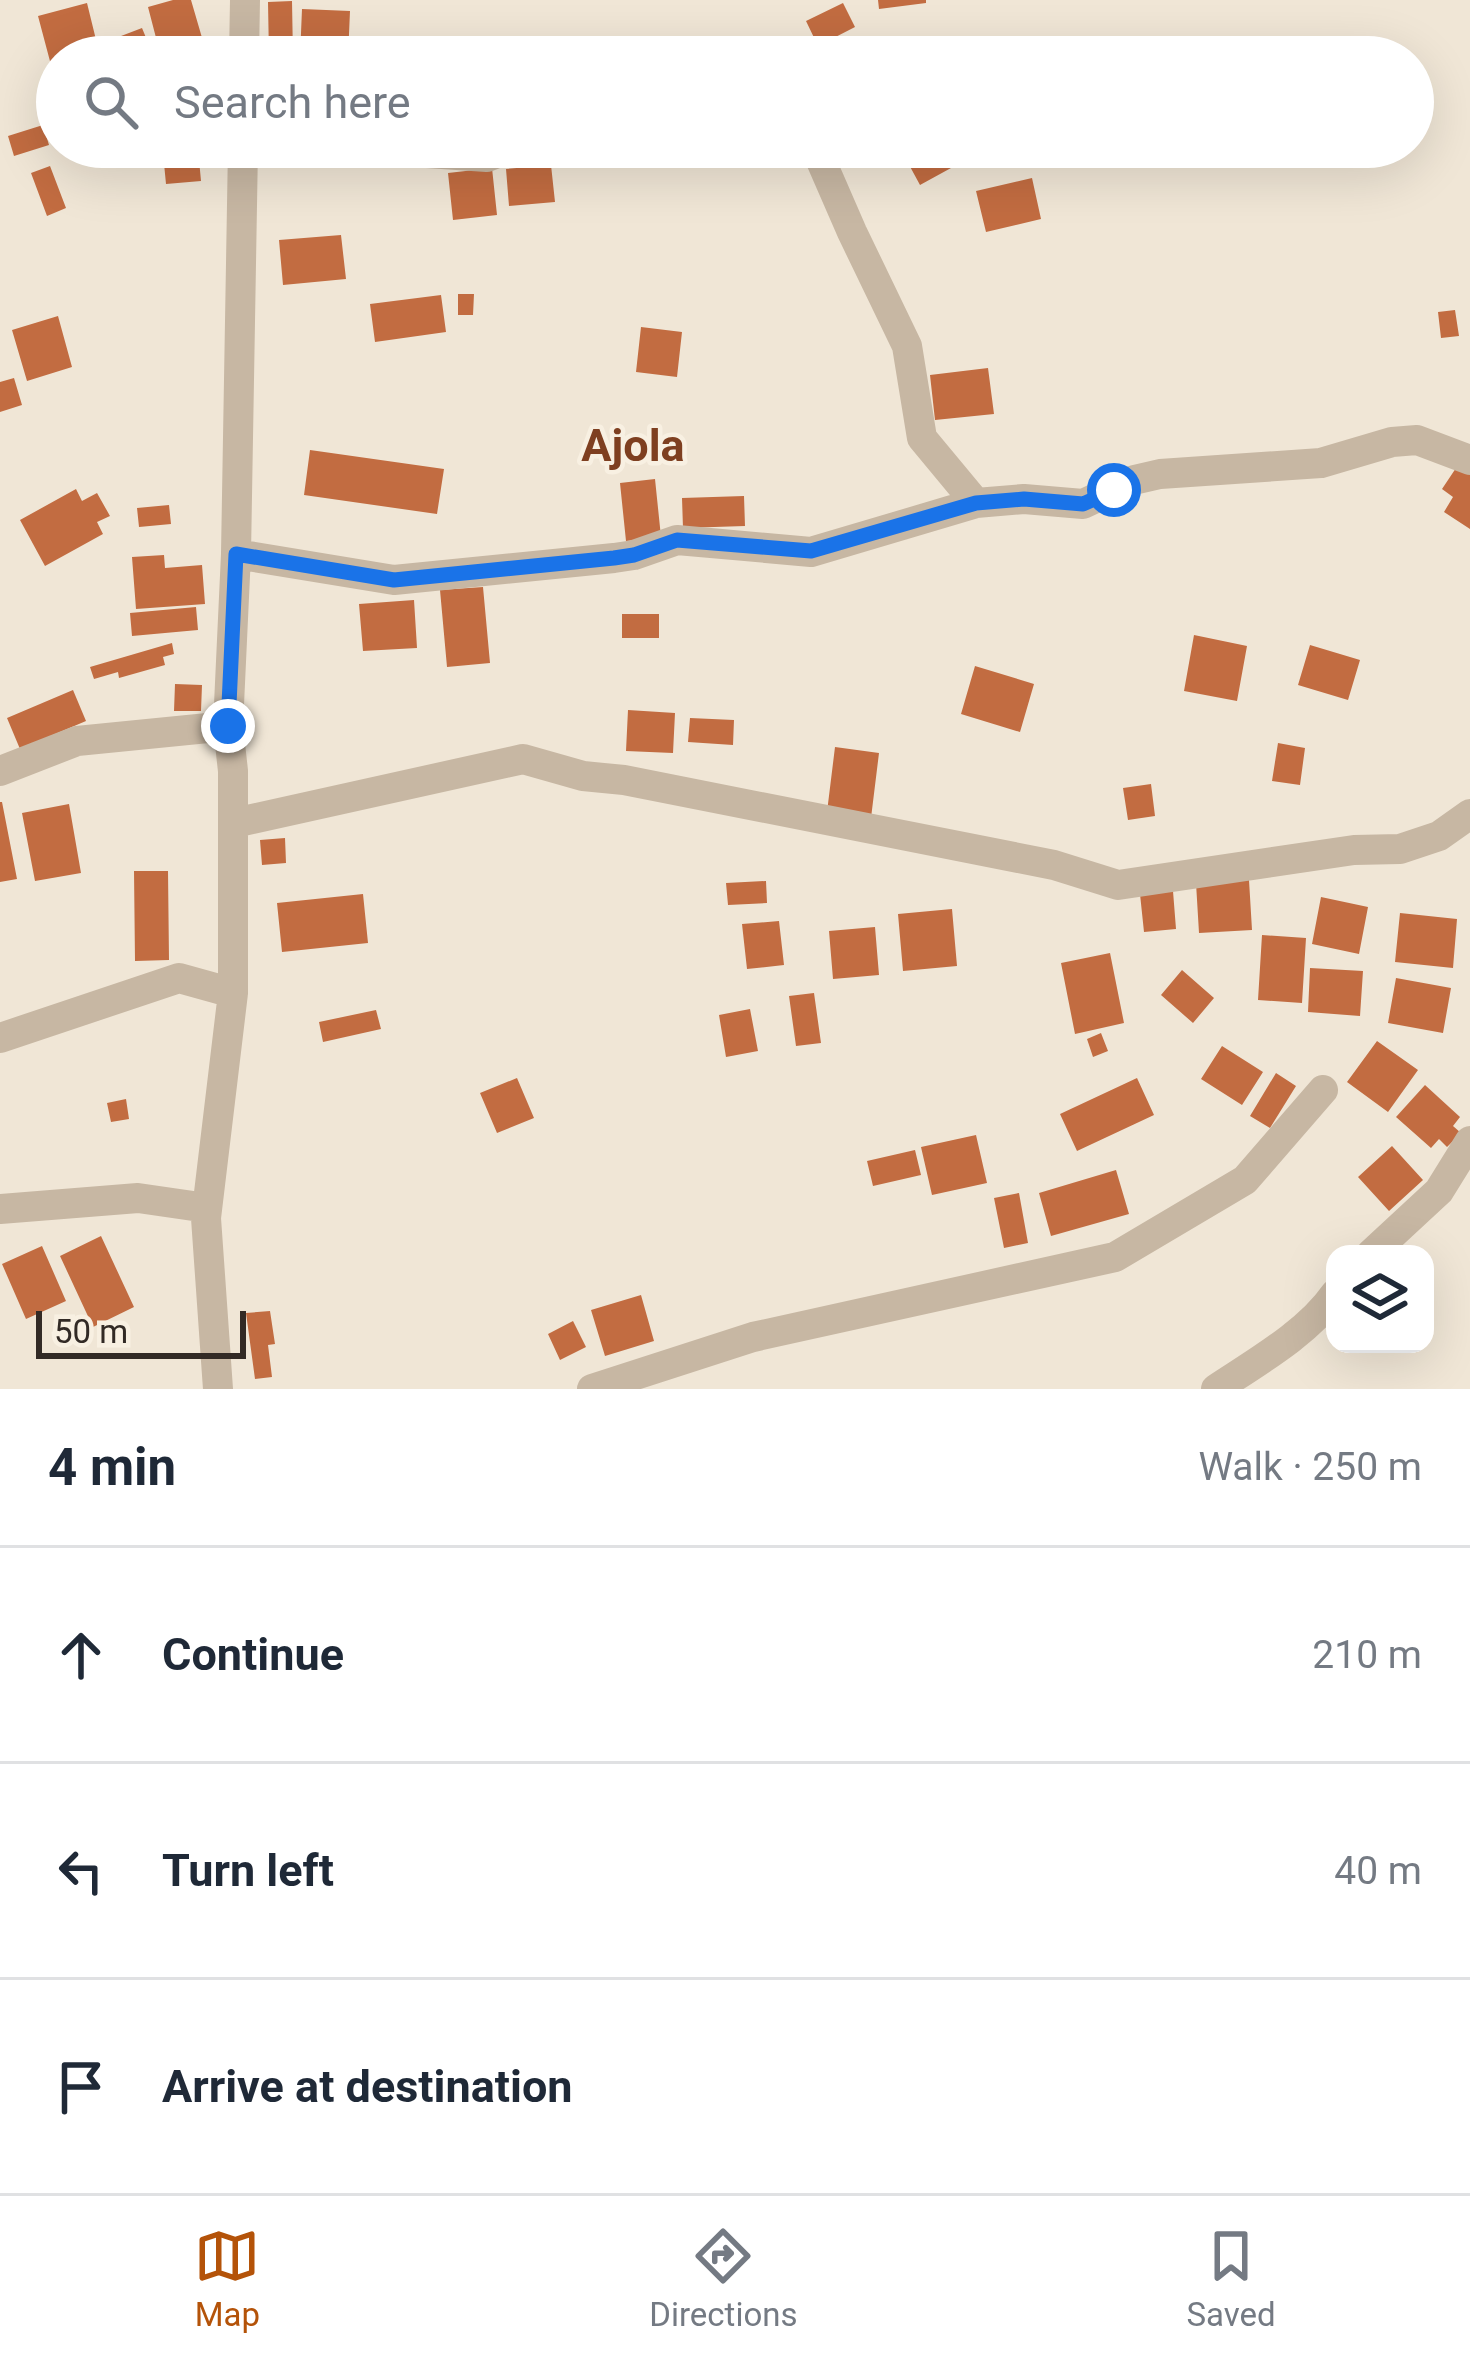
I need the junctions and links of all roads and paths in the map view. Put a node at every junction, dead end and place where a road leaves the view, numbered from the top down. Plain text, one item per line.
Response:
1 (245, 0) edge
2 (244, 36) edge
3 (243, 168) edge
4 (825, 168) edge
5 (1470, 460) edge
6 (976, 503) junction
7 (236, 554) junction
8 (228, 726) junction
9 (0, 771) edge
10 (1470, 814) edge
11 (234, 823) junction
12 (233, 993) junction
13 (0, 1038) edge
14 (1324, 1090) dead end
15 (1470, 1141) edge
16 (207, 1208) junction
17 (0, 1209) edge
18 (1381, 1245) edge
19 (1326, 1307) edge
20 (218, 1389) edge
21 (592, 1389) edge
22 (1216, 1389) edge

1 - 2 street
3 - 7 street
4 - 6 street
5 - 6 street
6 - 7 street
7 - 8 street
8 - 9 street
8 - 11 street
10 - 11 street
11 - 12 street
12 - 13 street
12 - 16 street
14 - 21 street
15 - 18 street
16 - 17 street
16 - 20 street
19 - 22 street

